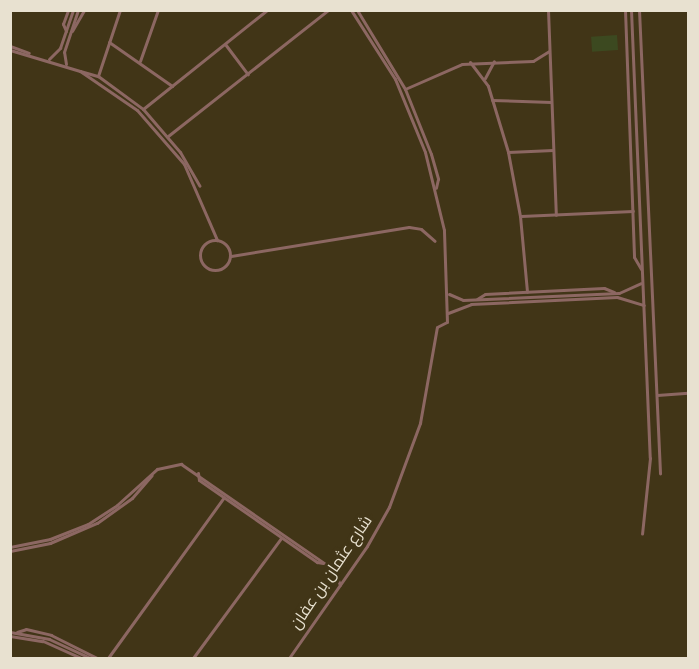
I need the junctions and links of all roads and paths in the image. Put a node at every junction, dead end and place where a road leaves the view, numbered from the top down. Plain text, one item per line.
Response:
1 (68, 10) edge
2 (73, 10) edge
3 (78, 10) edge
4 (84, 10) edge
5 (120, 10) edge
6 (158, 10) edge
7 (267, 10) edge
8 (328, 10) edge
9 (351, 10) edge
10 (357, 10) edge
11 (548, 10) edge
12 (625, 10) edge
13 (631, 10) edge
14 (639, 10) edge
15 (66, 31) junction
16 (71, 32) junction
17 (109, 42) junction
18 (225, 44) junction
19 (10, 48) edge
20 (549, 51) junction
21 (48, 59) junction
22 (140, 60) junction
23 (495, 61) junction
24 (470, 62) junction
25 (67, 66) junction
26 (80, 71) junction
27 (248, 74) junction
28 (98, 76) junction
29 (485, 80) junction
30 (172, 86) junction
31 (405, 89) junction
32 (492, 100) junction
33 (550, 102) junction
34 (143, 109) junction
35 (168, 136) junction
36 (553, 150) junction
37 (508, 152) junction
38 (638, 179) junction
39 (647, 179) junction
40 (200, 186) dead end
41 (436, 190) junction
42 (648, 190) junction
43 (638, 191) junction
44 (633, 211) junction
45 (556, 215) junction
46 (520, 216) junction
47 (217, 240) junction
48 (435, 241) dead end
49 (231, 256) junction
50 (641, 269) junction
51 (642, 281) junction
52 (527, 292) junction
53 (448, 293) junction
54 (615, 293) junction
55 (476, 299) junction
56 (644, 305) junction
57 (447, 314) junction
58 (688, 393) edge
59 (657, 395) junction
60 (198, 473) junction
61 (660, 474) dead end
62 (224, 497) junction
63 (642, 534) dead end
64 (283, 536) junction
65 (10, 549) edge
66 (340, 585) junction
67 (17, 633) junction
68 (10, 634) edge
69 (77, 653) junction
70 (81, 658) edge
71 (90, 658) edge
72 (97, 658) edge
73 (108, 658) edge
74 (193, 658) edge
75 (289, 658) edge

1 - 15 street
2 - 15 street
3 - 16 street
4 - 16 street
5 - 17 street
6 - 22 street
7 - 18 street
8 - 27 street
9 - 41 street
10 - 31 street
11 - 20 street
12 - 44 street
13 - 38 street
14 - 39 street
15 - 21 street
16 - 25 street
17 - 22 street
17 - 28 street
18 - 27 street
18 - 30 street
19 - 21 street
20 - 23 street
20 - 33 street
21 - 25 street
22 - 30 street
23 - 24 street
23 - 29 street
24 - 29 street
24 - 31 street
25 - 26 street
26 - 28 street
26 - 47 street
27 - 35 street
28 - 34 street
29 - 32 street
30 - 34 street
31 - 41 street
32 - 33 street
32 - 37 street
33 - 36 street
34 - 35 street
35 - 40 street
36 - 37 street
36 - 45 street
37 - 46 street
38 - 39 street
38 - 43 street
39 - 42 street
41 - 53 street
42 - 43 street
42 - 59 street
43 - 50 street
44 - 45 street
44 - 50 street
45 - 46 street
46 - 52 street
47 - 49 street
47 - 49 street
48 - 49 street
50 - 51 street
51 - 54 street
51 - 56 street
52 - 54 street
52 - 55 street
53 - 55 street
53 - 57 street
54 - 55 street
56 - 57 street
56 - 63 street
57 - 66 street, شارع عثمان بن عفان
58 - 59 street
59 - 61 street
60 - 62 street
60 - 64 street
60 - 65 street
62 - 64 street
62 - 73 street
64 - 66 street
64 - 74 street
66 - 75 street, شارع عثمان بن عفان
67 - 68 street
67 - 69 street
67 - 72 street
68 - 69 street
69 - 70 street
69 - 71 street

